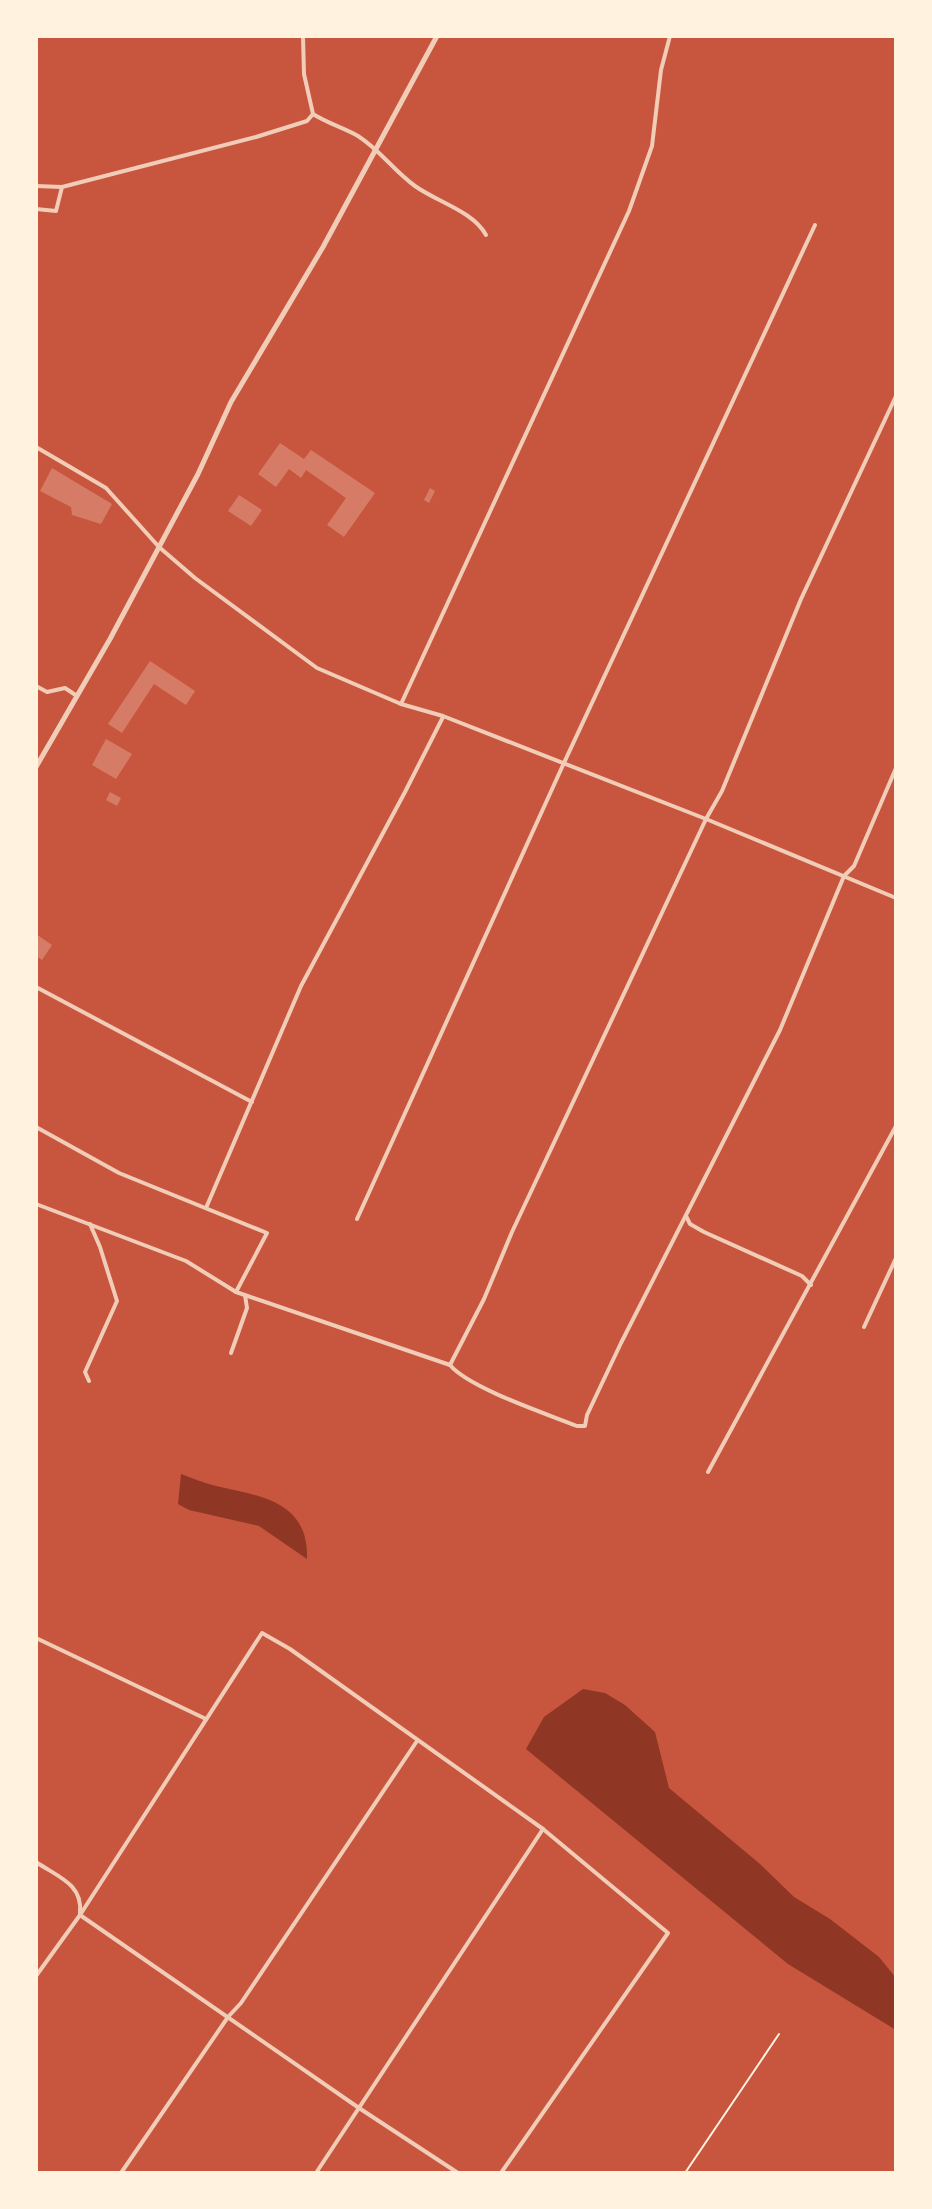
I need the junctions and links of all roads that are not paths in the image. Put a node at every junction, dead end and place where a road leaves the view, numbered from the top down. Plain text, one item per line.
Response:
1 (303, 36) edge
2 (437, 36) edge
3 (670, 36) edge
4 (313, 114) junction
5 (376, 148) junction
6 (36, 186) edge
7 (62, 187) junction
8 (36, 209) edge
9 (815, 225) dead end
10 (486, 235) dead end
11 (896, 396) edge
12 (36, 447) edge
13 (159, 547) junction
14 (36, 686) edge
15 (78, 697) junction
16 (401, 704) junction
17 (443, 716) junction
18 (563, 765) junction
19 (36, 767) edge
20 (896, 768) edge
21 (706, 819) junction
22 (844, 876) junction
23 (896, 898) edge
24 (36, 987) edge
25 (252, 1102) junction
26 (896, 1126) edge
27 (36, 1127) edge
28 (36, 1204) edge
29 (206, 1208) junction
30 (686, 1216) junction
31 (357, 1219) dead end
32 (89, 1222) junction
33 (896, 1258) edge
34 (812, 1285) junction
35 (236, 1292) junction
36 (245, 1295) junction
37 (864, 1327) dead end
38 (231, 1353) dead end
39 (450, 1365) junction
40 (89, 1381) dead end
41 (708, 1472) dead end
42 (36, 1638) edge
43 (206, 1719) junction
44 (417, 1741) junction
45 (543, 1829) junction
46 (36, 1862) edge
47 (80, 1915) junction
48 (36, 1976) edge
49 (228, 2017) junction
50 (359, 2108) junction
51 (121, 2173) edge
52 (316, 2173) edge
53 (458, 2173) edge
54 (501, 2173) edge

1 - 4 street
2 - 5 street
3 - 16 street
4 - 5 street
4 - 7 street
5 - 10 street
5 - 13 street
6 - 7 street
7 - 8 street
9 - 18 street
11 - 21 street
12 - 13 street
13 - 15 street
13 - 16 street
14 - 15 street
15 - 19 street
16 - 17 street
17 - 18 street
17 - 25 street
18 - 21 street
18 - 31 street
20 - 22 street
21 - 22 street
21 - 39 street
22 - 23 street
22 - 30 street
24 - 25 street
25 - 29 street
26 - 34 street
27 - 29 street
28 - 32 street
29 - 35 street
30 - 34 street
30 - 39 street
32 - 35 street
32 - 40 street
33 - 37 street
34 - 41 street
35 - 36 street
36 - 38 street
36 - 39 street
42 - 43 street
43 - 44 street
43 - 47 street
44 - 45 street
44 - 49 street
45 - 50 street
45 - 54 street
46 - 47 street
47 - 48 street
47 - 49 street
49 - 50 street
49 - 51 street
50 - 52 street
50 - 53 street

